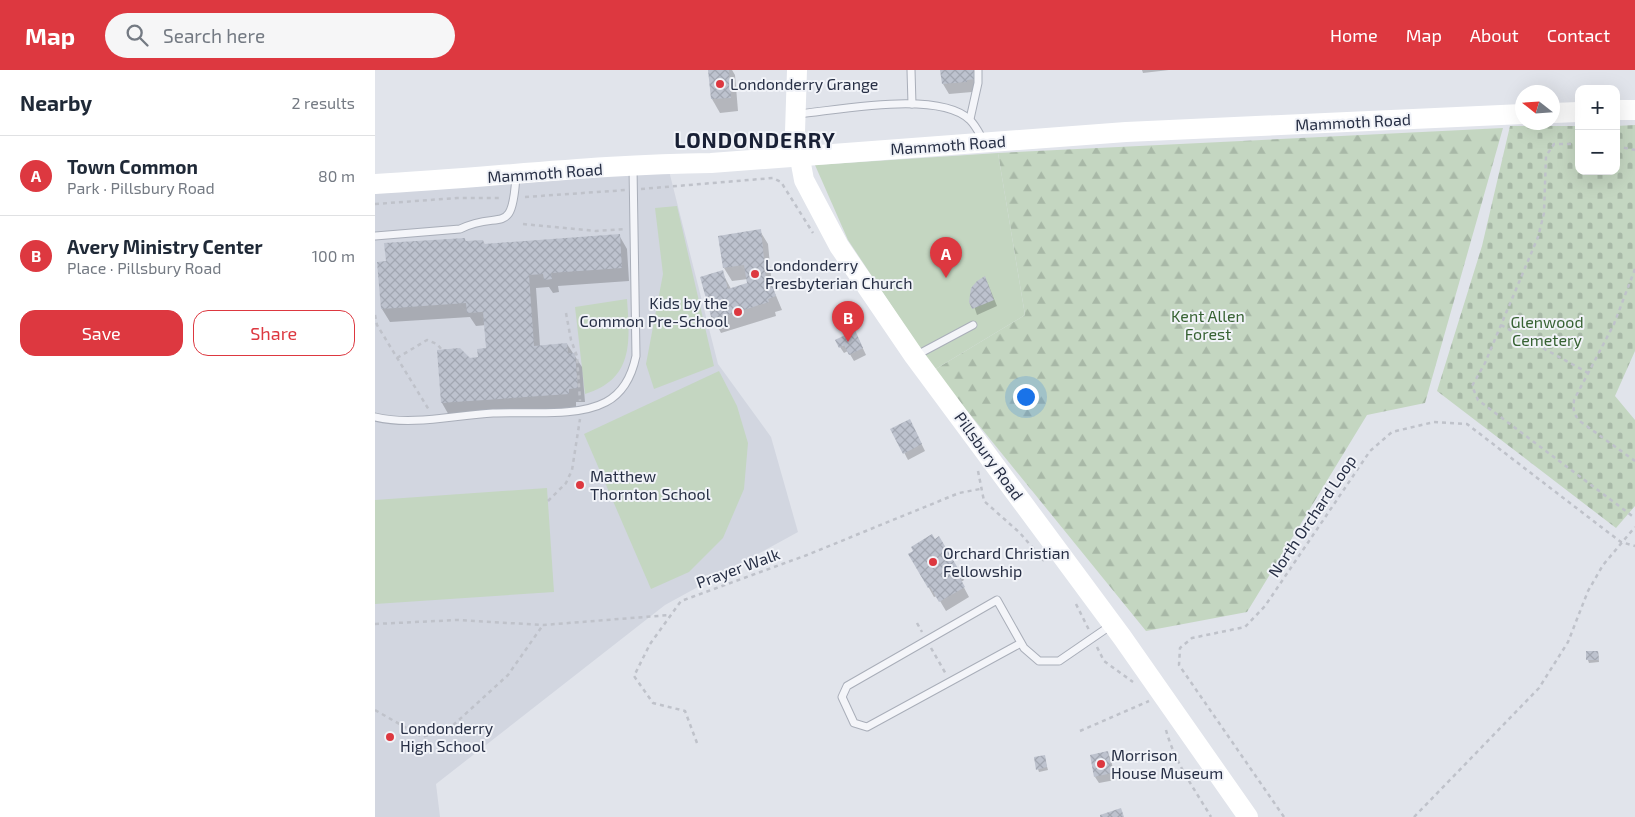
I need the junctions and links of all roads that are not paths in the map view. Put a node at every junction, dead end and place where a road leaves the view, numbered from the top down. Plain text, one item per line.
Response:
1 (797, 70) edge
2 (911, 70) edge
3 (977, 70) edge
4 (912, 104) junction
5 (1620, 110) edge
6 (1635, 110) edge
7 (1575, 112) edge
8 (1560, 113) edge
9 (1515, 114) edge
10 (794, 115) junction
11 (970, 120) junction
12 (984, 142) junction
13 (799, 155) junction
14 (633, 166) junction
15 (517, 176) junction
16 (375, 184) edge
17 (375, 236) edge
18 (973, 325) dead end
19 (915, 356) junction
20 (375, 417) edge
21 (1113, 624) junction
22 (1021, 643) junction
23 (1248, 817) edge

1 - 10 main road, Pillsbury Road
2 - 4 lane
3 - 11 lane
4 - 10 lane
4 - 11 lane
5 - 6 main road
7 - 8 main road
9 - 12 main road, Mammoth Road
10 - 13 main road, Pillsbury Road
11 - 12 lane
12 - 13 main road, Mammoth Road
13 - 14 main road, Mammoth Road
13 - 19 main road, Pillsbury Road
14 - 15 main road, Mammoth Road
14 - 20 lane
15 - 16 main road, Mammoth Road
15 - 17 lane
18 - 19 lane
19 - 21 main road, Pillsbury Road
21 - 22 lane
21 - 23 main road, Pillsbury Road
22 - 22 lane

